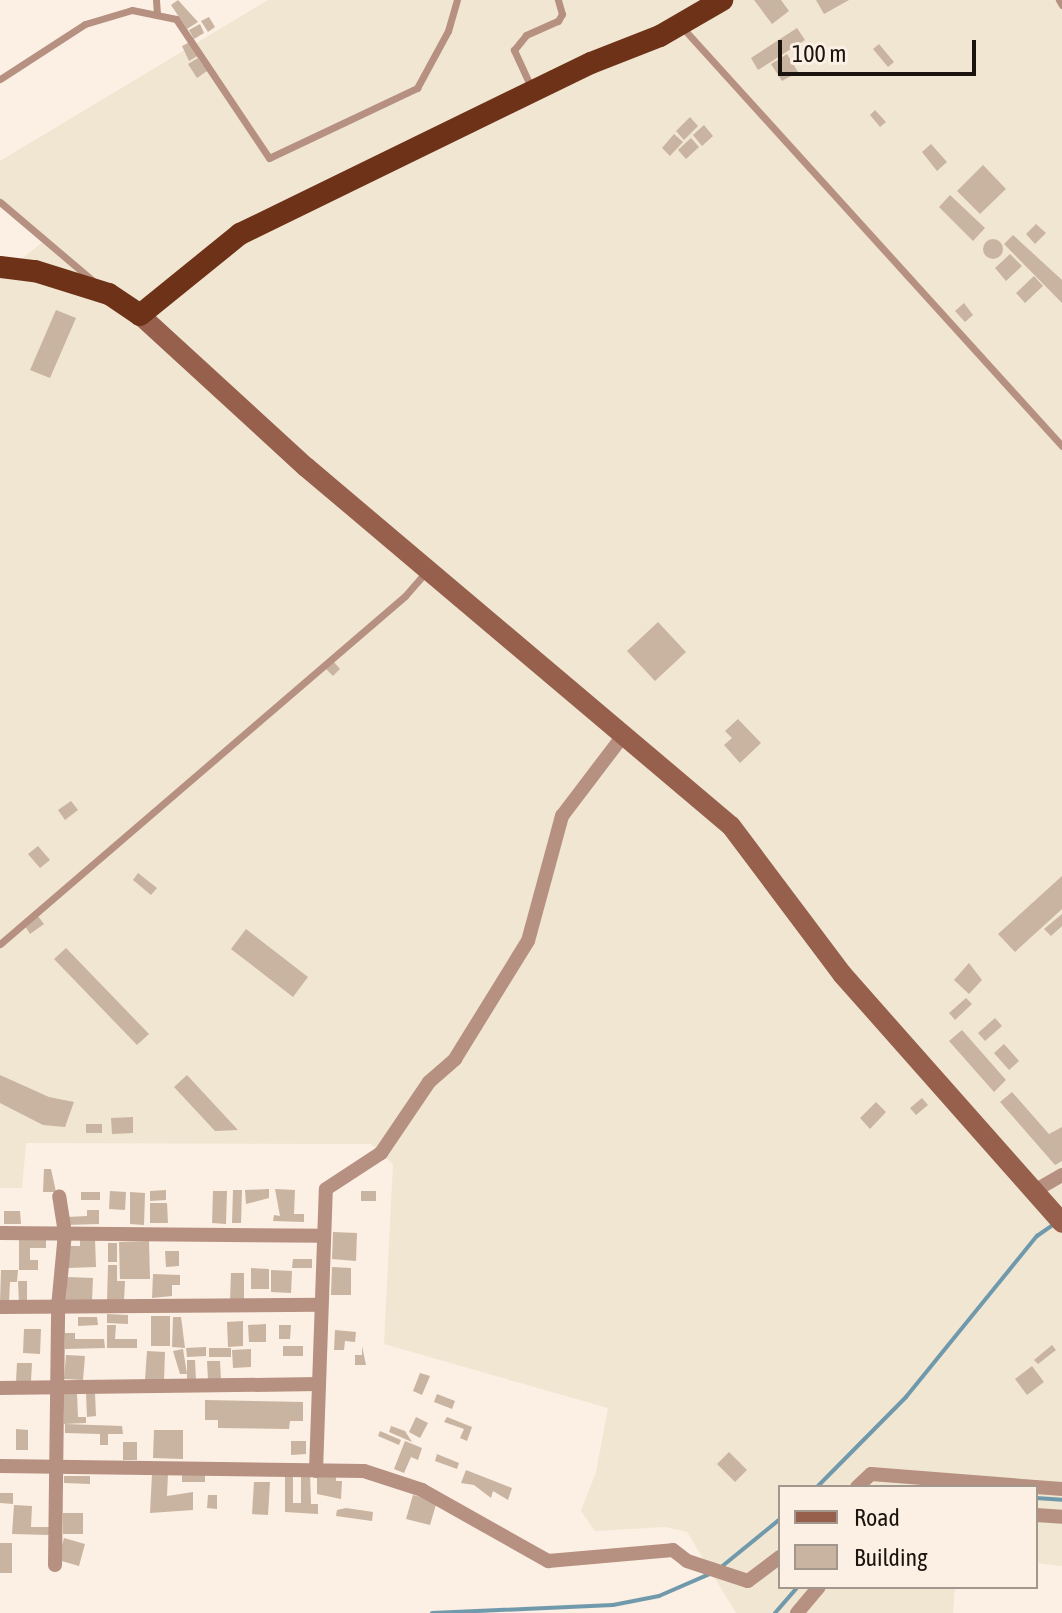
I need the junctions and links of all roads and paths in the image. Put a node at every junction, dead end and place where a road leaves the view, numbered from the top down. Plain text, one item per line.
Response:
1 (156, 0) edge
2 (457, 0) edge
3 (558, 0) edge
4 (722, 0) edge
5 (157, 15) junction
6 (679, 25) junction
7 (0, 79) edge
8 (534, 93) junction
9 (0, 202) edge
10 (0, 267) edge
11 (109, 294) junction
12 (140, 315) junction
13 (1062, 446) edge
14 (427, 570) junction
15 (622, 737) junction
16 (0, 944) edge
17 (1062, 1175) edge
18 (1038, 1193) junction
19 (59, 1196) dead end
20 (1062, 1223) edge
21 (0, 1233) edge
22 (65, 1233) junction
23 (323, 1236) junction
24 (321, 1305) junction
25 (0, 1307) edge
26 (58, 1307) junction
27 (319, 1384) junction
28 (57, 1387) junction
29 (0, 1388) edge
30 (0, 1466) edge
31 (56, 1468) junction
32 (316, 1471) junction
33 (900, 1481) edge
34 (938, 1484) edge
35 (859, 1485) edge
36 (963, 1485) edge
37 (1038, 1488) edge
38 (1062, 1489) edge
39 (1038, 1515) edge
40 (1062, 1517) edge
41 (778, 1558) edge
42 (55, 1565) dead end
43 (817, 1589) edge
44 (797, 1613) edge

1 - 5 lane
2 - 5 lane
3 - 8 lane
4 - 6 highway
5 - 7 lane
6 - 8 highway
6 - 13 lane
8 - 12 highway
9 - 11 lane
10 - 11 highway
11 - 12 highway
12 - 14 main road
14 - 15 main road
14 - 16 lane
15 - 18 main road
15 - 23 street
17 - 18 street
18 - 20 main road
19 - 22 street
21 - 22 street
22 - 23 street
22 - 26 street
23 - 24 street
24 - 26 street
24 - 27 street
25 - 26 street
26 - 28 street
27 - 28 street
27 - 32 street
28 - 29 street
28 - 31 street
30 - 31 street
31 - 32 street
31 - 42 street
32 - 41 street
33 - 34 street
33 - 35 street
34 - 36 street
37 - 38 street
39 - 40 street
43 - 44 street

